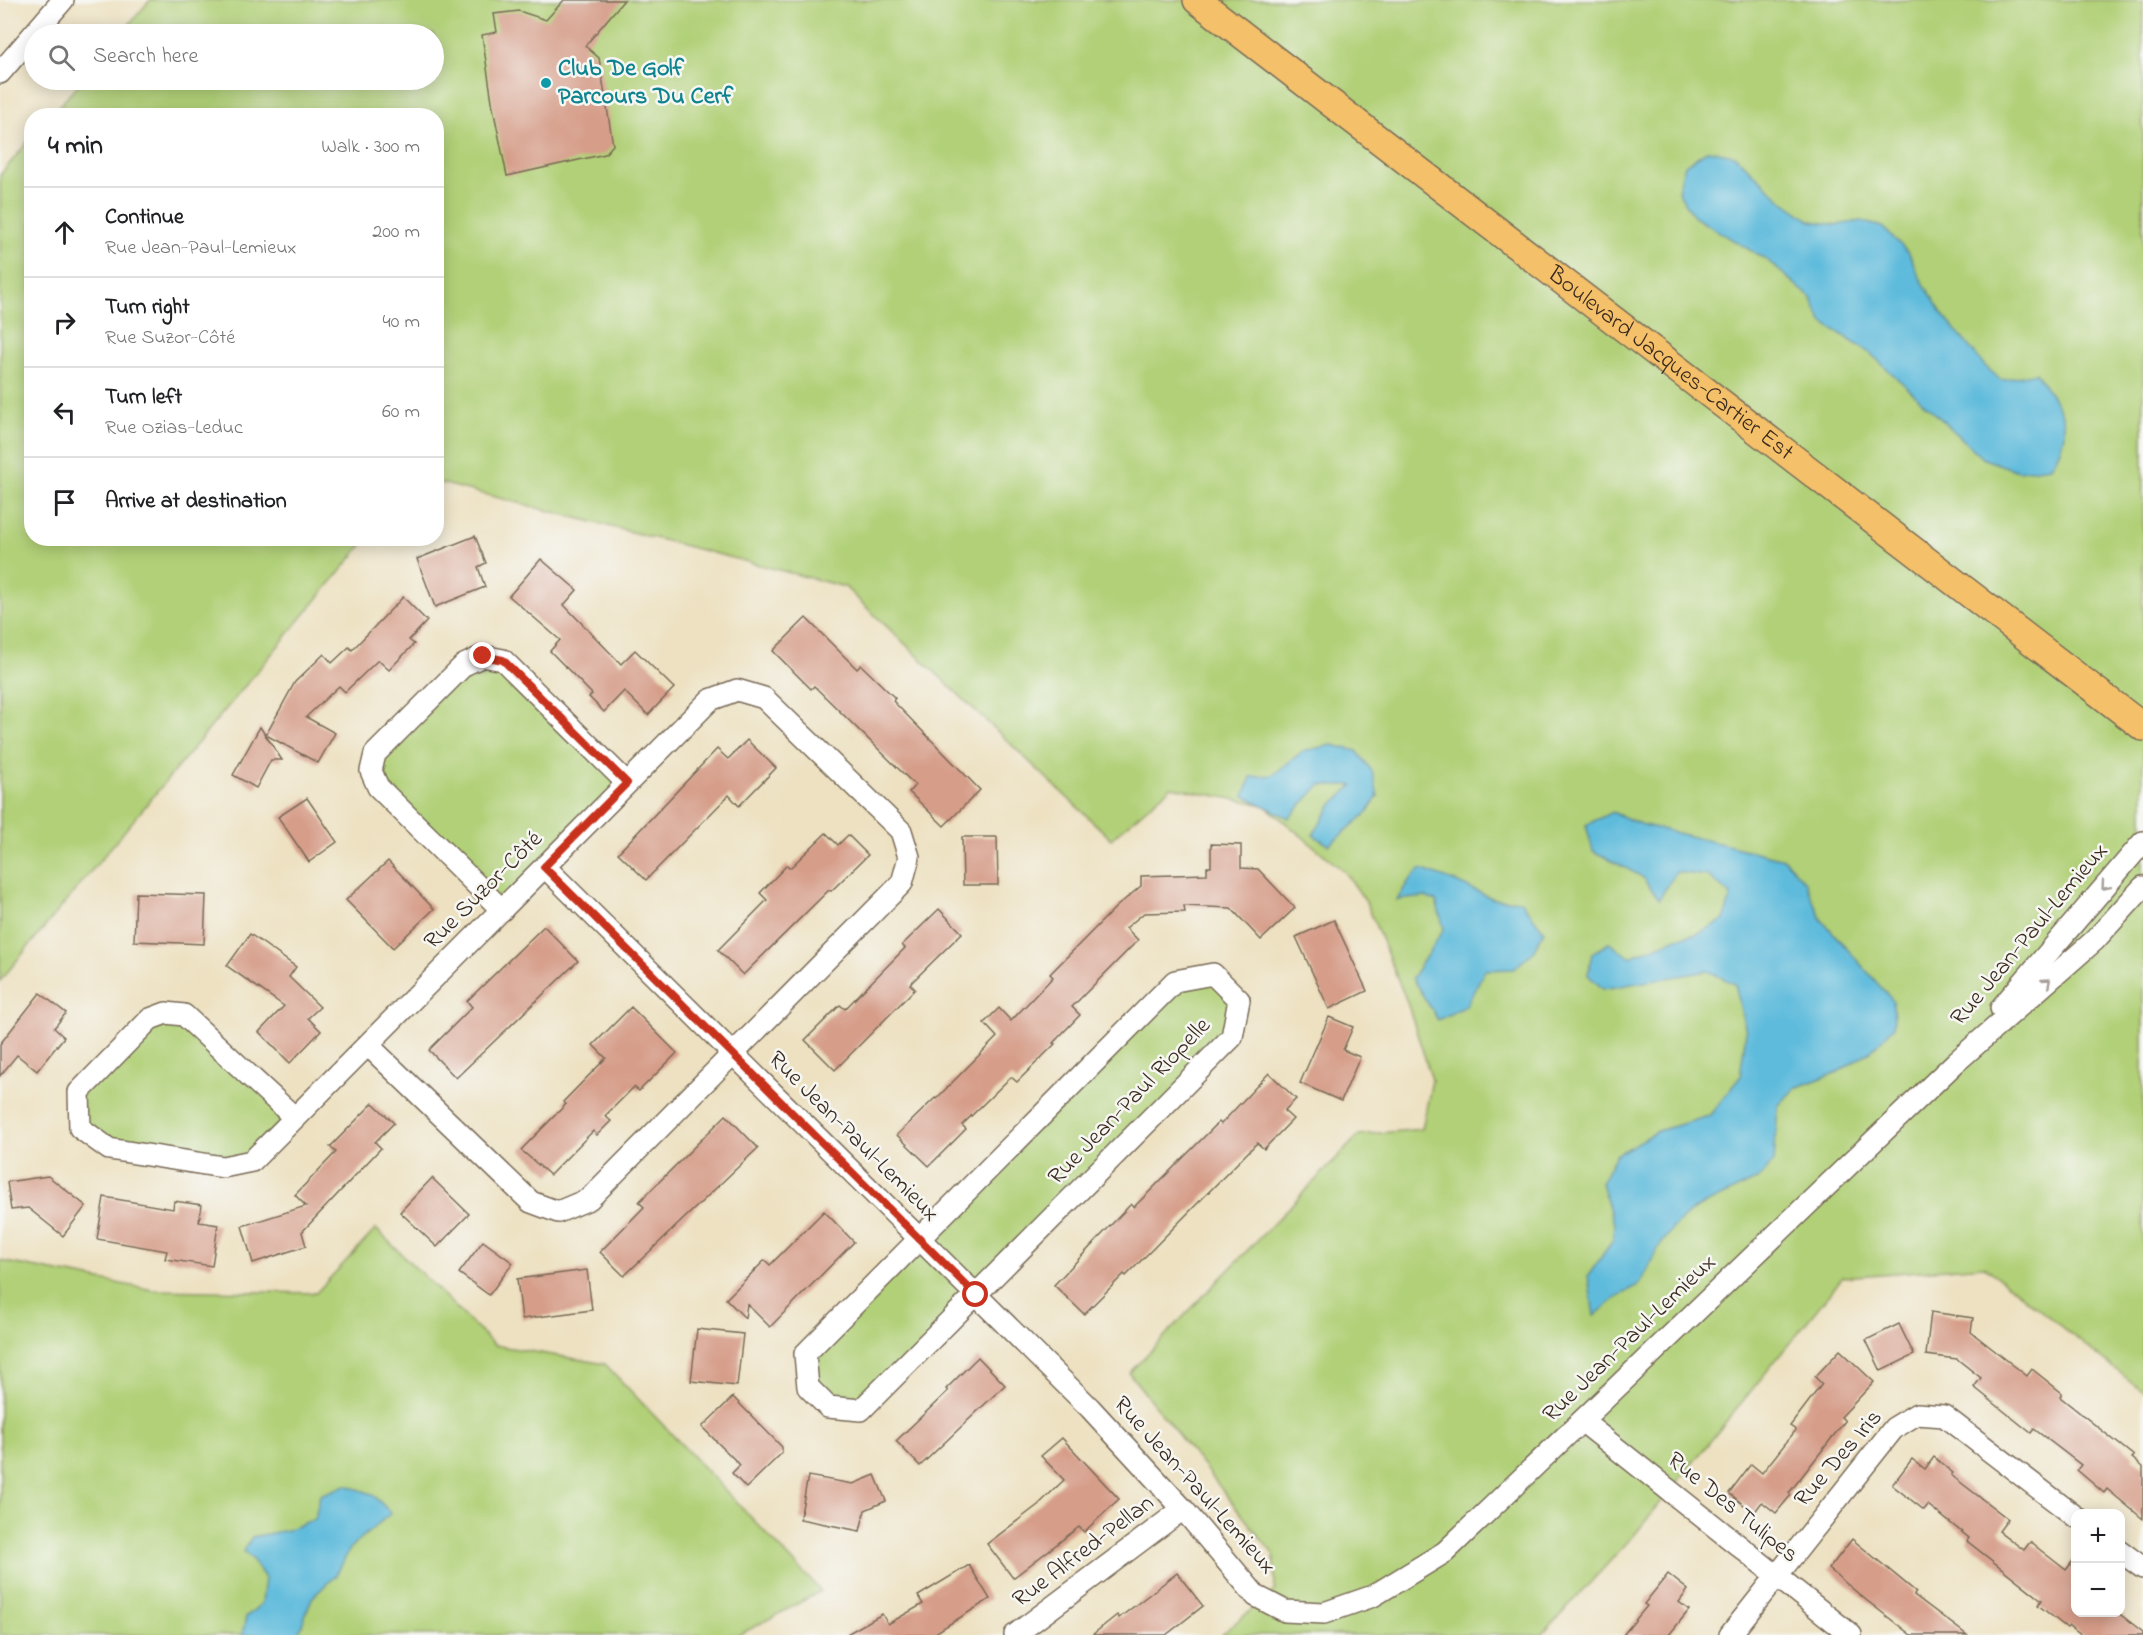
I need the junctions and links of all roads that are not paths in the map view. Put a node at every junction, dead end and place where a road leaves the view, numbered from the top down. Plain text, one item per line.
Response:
1 (63, 0) edge
2 (1197, 0) edge
3 (42, 24) edge
4 (24, 45) edge
5 (0, 73) edge
6 (2143, 728) edge
7 (627, 783) junction
8 (2143, 842) edge
9 (544, 867) junction
10 (2143, 887) edge
11 (502, 910) junction
12 (368, 1045) junction
13 (733, 1054) junction
14 (1956, 1062) junction
15 (295, 1118) junction
16 (919, 1239) junction
17 (976, 1295) junction
18 (1582, 1421) junction
19 (1183, 1509) junction
20 (2071, 1513) edge
21 (2125, 1554) edge
22 (2143, 1568) edge
23 (1776, 1575) junction
24 (1016, 1635) edge
25 (1730, 1635) edge
26 (1851, 1635) edge

1 - 3 street
2 - 6 main road, Boulevard Jacques-Cartier Est
4 - 5 street
7 - 9 street, Rue Suzor-Côté
7 - 11 street
7 - 13 street, Rue Suzor-Côté
8 -> 14 street, Rue Jean-Paul-Lemieux
9 - 11 street, Rue Suzor-Côté
9 - 13 street, Rue Jean-Paul-Lemieux
14 -> 10 street, Rue Jean-Paul-Lemieux
11 - 12 street, Rue Suzor-Côté
12 - 13 street
12 - 15 street, Rue Suzor-Côté
13 - 16 street, Rue Jean-Paul-Lemieux
14 - 18 street, Rue Jean-Paul-Lemieux
15 - 15 street, Rue Suzor-Côté
16 - 17 street, Rue Jean-Paul-Lemieux
16 - 17 street, Rue Jean-Paul Riopelle
16 - 17 street, Rue Jean-Paul Riopelle
17 - 19 street, Rue Jean-Paul-Lemieux
18 - 19 street, Rue Jean-Paul-Lemieux
18 - 23 street, Rue Des Tulipes
19 - 24 street, Rue Alfred-Pellan
20 - 23 street, Rue Des Iris
21 - 22 street
23 - 25 street, Rue Des Iris
23 - 26 street, Rue Des Tulipes

